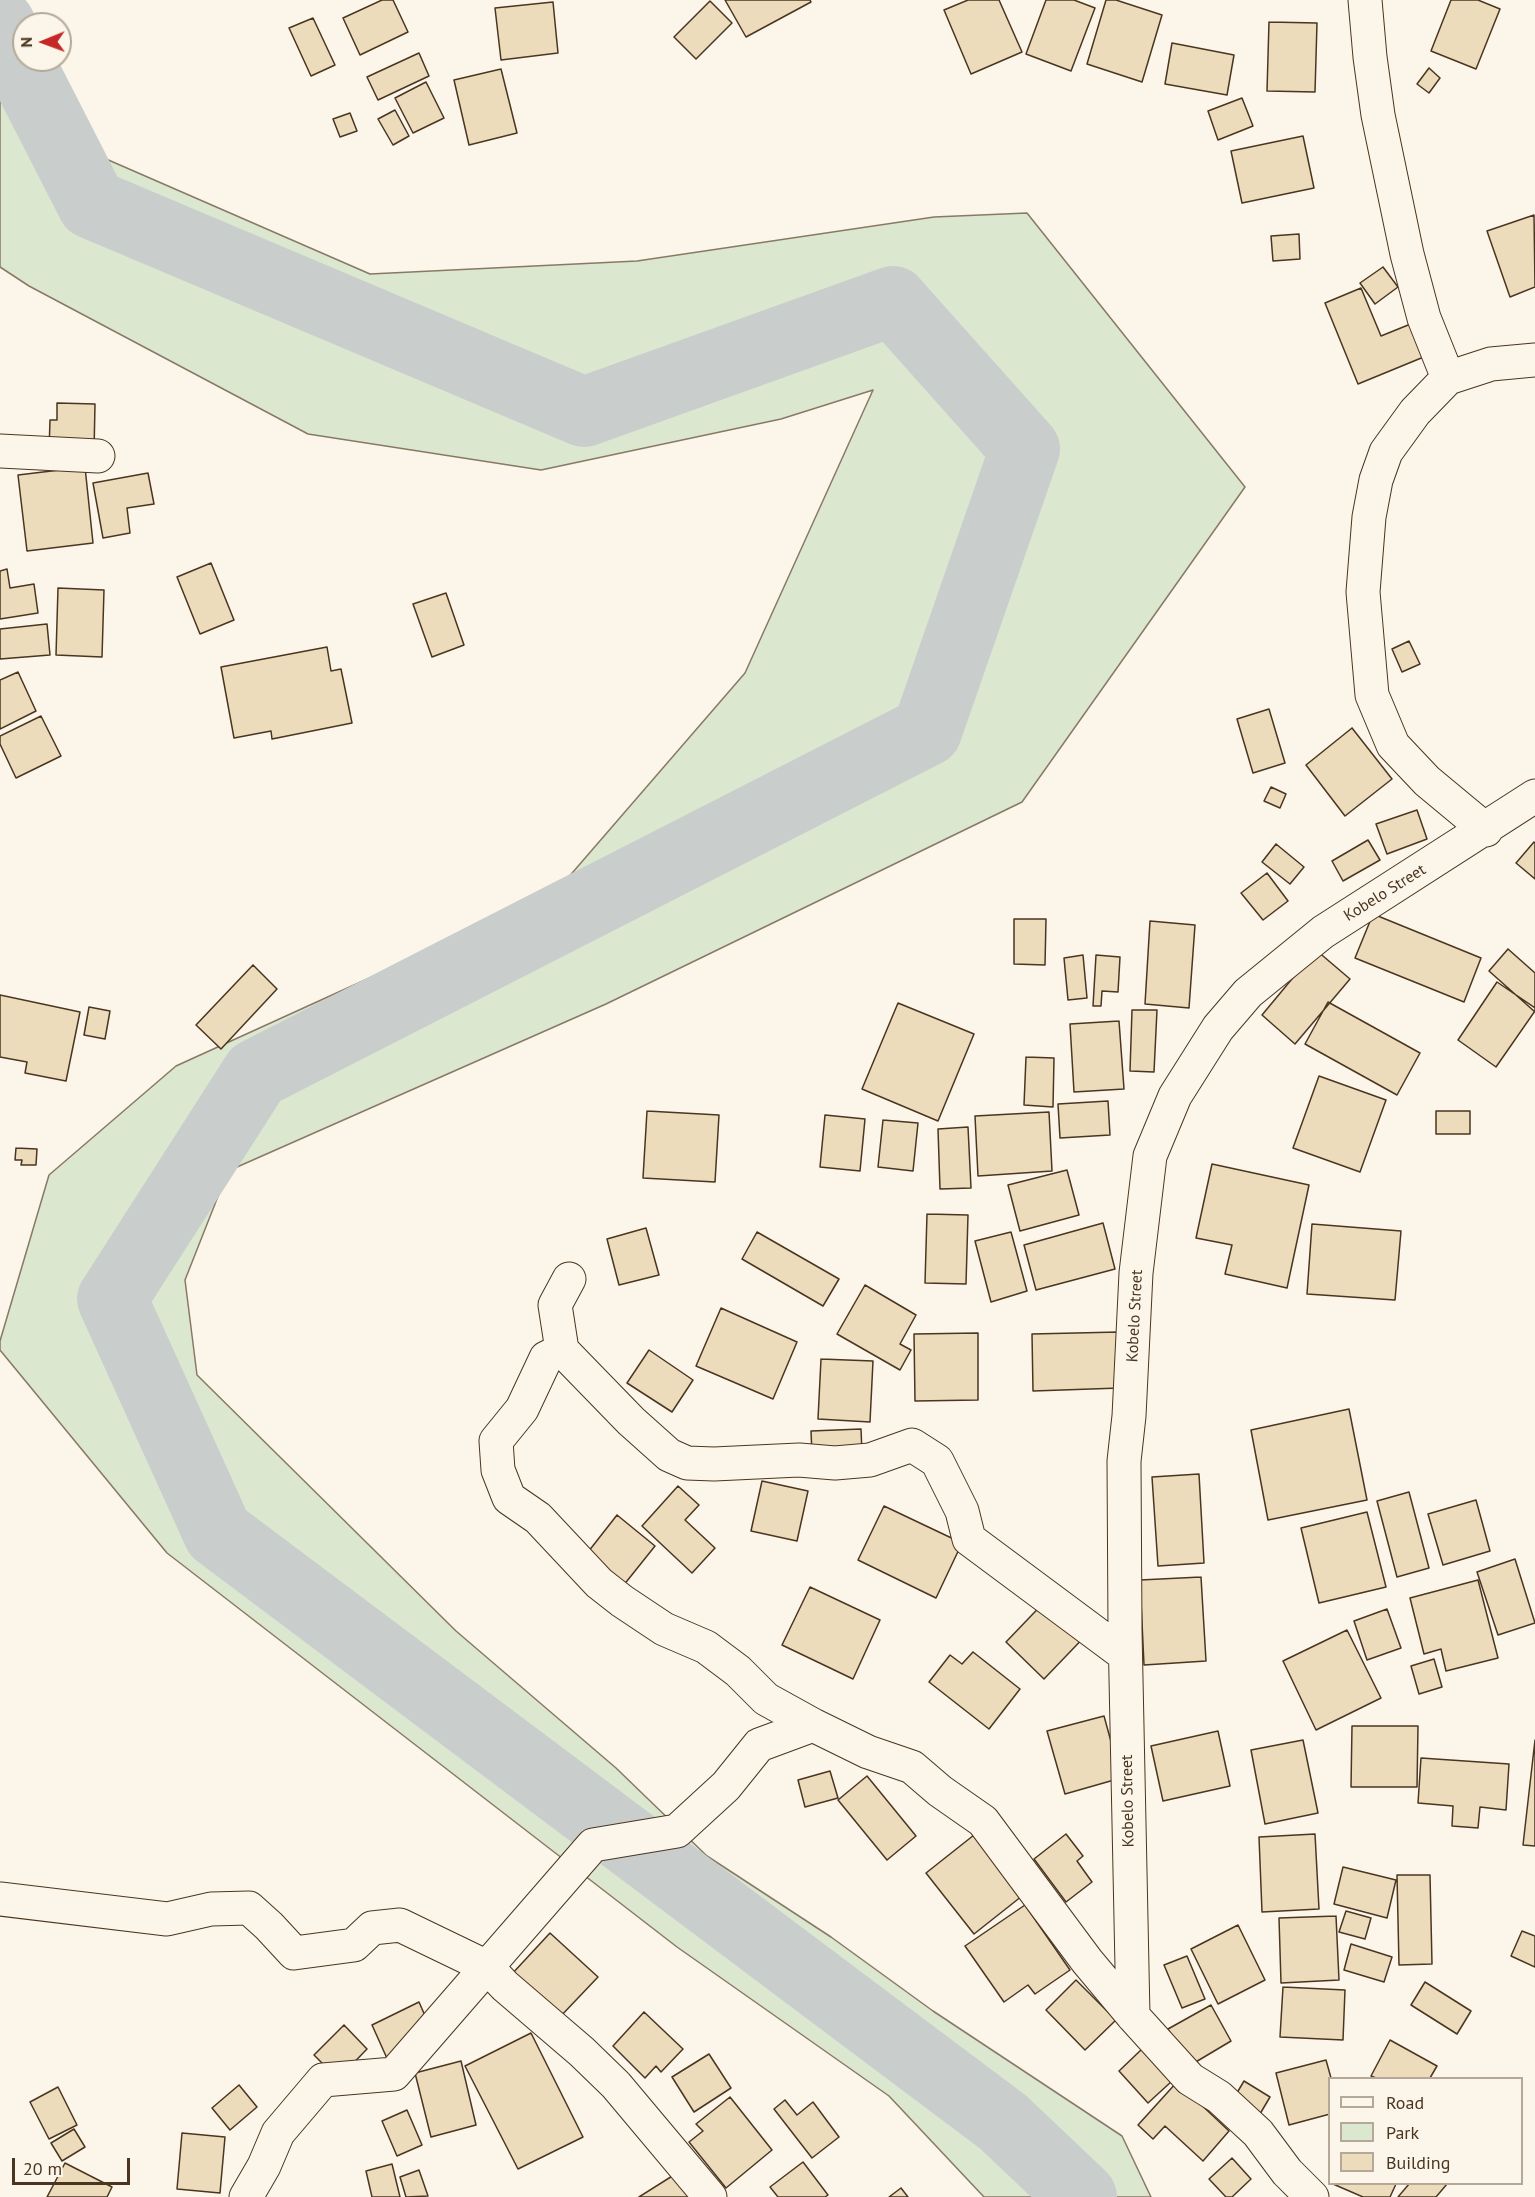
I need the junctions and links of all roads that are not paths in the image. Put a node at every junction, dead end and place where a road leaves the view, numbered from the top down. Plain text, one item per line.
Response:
1 (1365, 0) edge
2 (1535, 360) edge
3 (1448, 378) junction
4 (0, 451) edge
5 (98, 456) dead end
6 (1535, 796) edge
7 (1485, 830) junction
8 (569, 1279) dead end
9 (562, 1350) junction
10 (1125, 1655) junction
11 (813, 1725) junction
12 (0, 1899) edge
13 (487, 1967) junction
14 (1133, 2016) junction
15 (246, 2197) edge
16 (710, 2197) edge
17 (1312, 2197) edge

1 - 3 street
2 - 3 street
3 - 7 street
4 - 5 street
6 - 7 street, Kobelo Street
7 - 10 street, Kobelo Street
8 - 9 street
9 - 10 street
9 - 11 street
10 - 14 street, Kobelo Street
11 - 13 street
11 - 14 street
12 - 13 street
13 - 15 street
13 - 16 street
14 - 17 street

